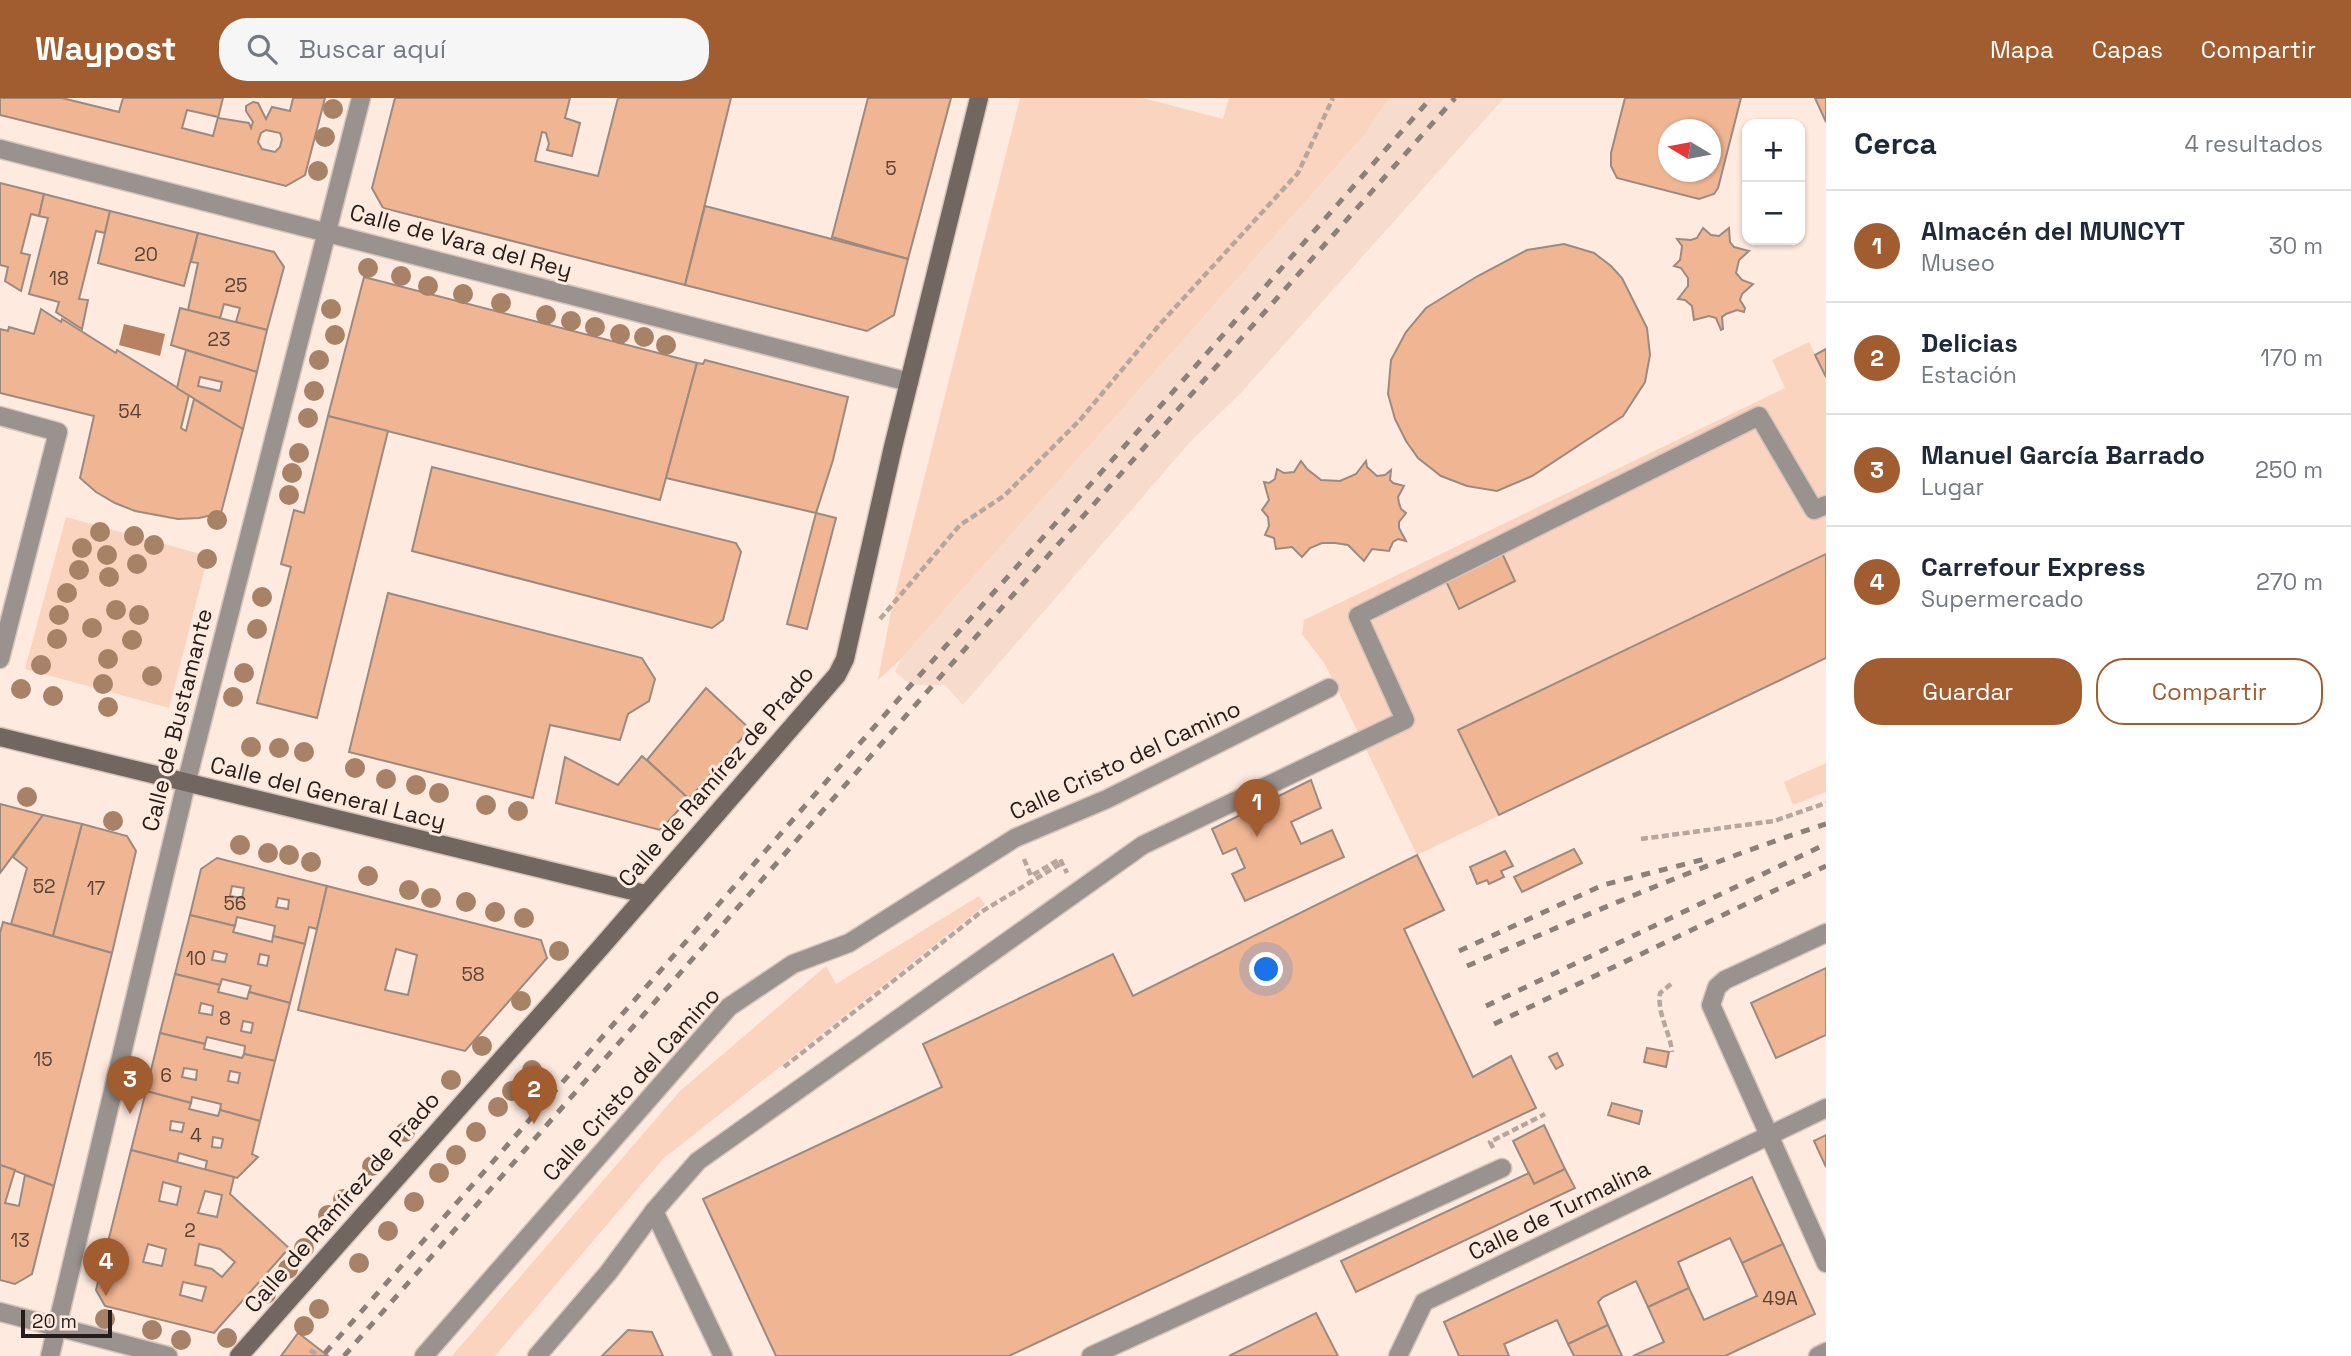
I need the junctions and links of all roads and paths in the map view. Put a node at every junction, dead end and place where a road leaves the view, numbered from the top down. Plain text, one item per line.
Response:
1 (361, 98) edge
2 (979, 98) edge
3 (1332, 98) edge
4 (0, 149) edge
5 (326, 231) junction
6 (909, 382) junction
7 (0, 416) edge
8 (1826, 505) edge
9 (876, 623) dead end
10 (0, 659) edge
11 (1329, 688) dead end
12 (0, 737) edge
13 (186, 784) junction
14 (1826, 803) edge
15 (1641, 839) dead end
16 (1031, 876) dead end
17 (645, 894) junction
18 (1826, 933) edge
19 (1671, 984) dead end
20 (1672, 1052) dead end
21 (774, 1075) dead end
22 (1826, 1108) edge
23 (1545, 1114) dead end
24 (1770, 1136) junction
25 (1502, 1168) joint
26 (654, 1211) junction
27 (1826, 1263) edge
28 (0, 1312) edge
29 (57, 1327) junction
30 (310, 1350) dead end
31 (1826, 1352) edge
32 (50, 1356) edge
33 (168, 1356) edge
34 (239, 1356) edge
35 (318, 1356) edge
36 (424, 1356) edge
37 (537, 1356) edge
38 (723, 1356) edge
39 (1091, 1356) edge
40 (1398, 1356) edge
41 (1818, 1356) edge

1 - 5 street, Calle de Bustamante
2 - 6 main road, Calle de Ramírez de Prado
3 - 9 path
4 - 5 street, Calle de Vara del Rey
5 - 6 street, Calle de Vara del Rey
5 - 13 street, Calle de Bustamante
6 - 17 main road, Calle de Ramírez de Prado
7 - 10 street
8 - 26 street
11 - 36 street, Calle Cristo del Camino
12 - 13 main road, Calle del General Lacy
13 - 17 main road, Calle del General Lacy
13 - 29 street, Calle de Bustamante
14 - 15 path
16 - 21 path
17 - 34 main road, Calle de Ramírez de Prado
18 - 24 street
19 - 20 path
22 - 24 street, Calle de Turmalina
23 - 25 path
24 - 27 street
24 - 40 street, Calle de Turmalina
25 - 39 street
26 - 37 street
26 - 38 street
28 - 29 street
29 - 32 street, Calle de Bustamante
29 - 33 street
30 - 35 path
31 - 41 street

